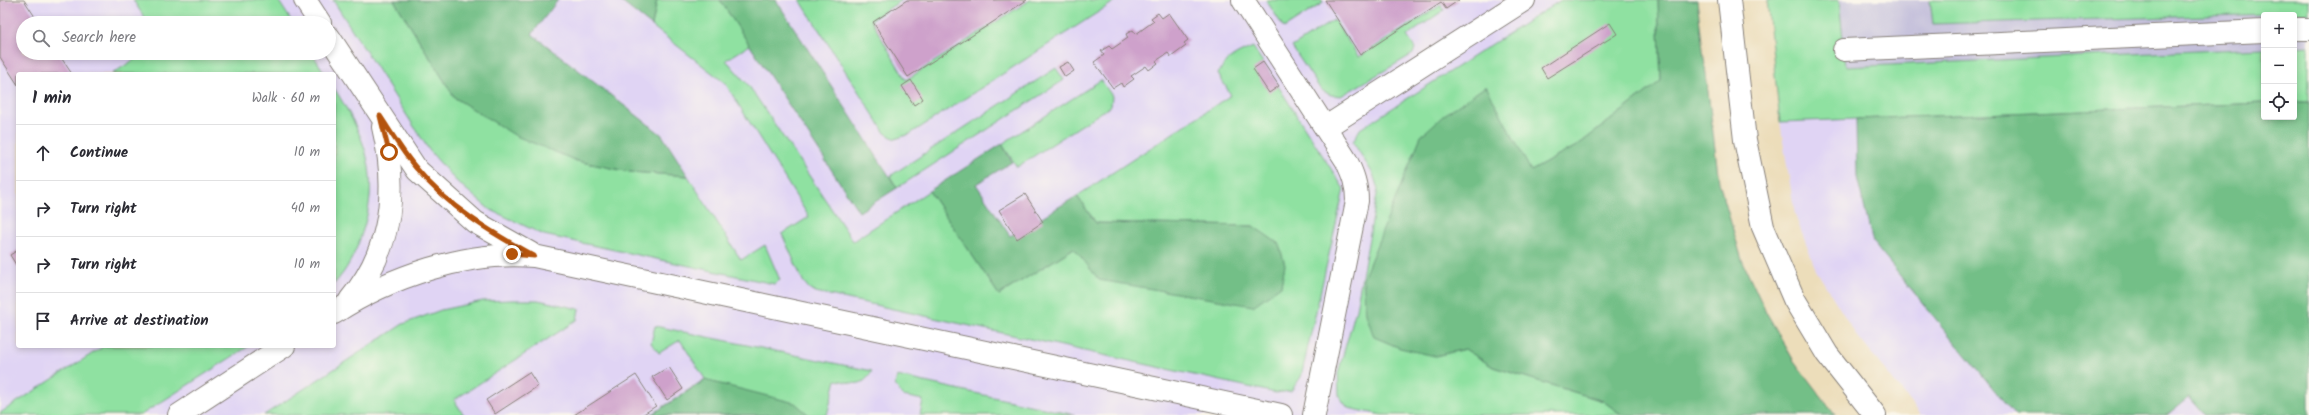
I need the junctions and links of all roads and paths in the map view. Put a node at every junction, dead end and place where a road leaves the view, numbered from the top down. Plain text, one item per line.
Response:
1 (305, 0) edge
2 (1243, 0) edge
3 (1524, 0) edge
4 (1729, 0) edge
5 (315, 16) edge
6 (2297, 29) edge
7 (2309, 29) edge
8 (2261, 31) edge
9 (336, 48) edge
10 (1844, 50) dead end
11 (380, 116) junction
12 (1326, 127) junction
13 (534, 256) junction
14 (339, 310) edge
15 (281, 348) edge
16 (179, 415) edge
17 (1281, 415) edge
18 (1314, 415) edge
19 (1875, 415) edge

1 - 5 street
2 - 12 street
3 - 12 street
4 - 19 street
6 - 7 street
8 - 10 street
9 - 11 street
11 - 13 street
11 - 14 street
12 - 18 street
13 - 14 street
13 - 17 street
15 - 16 street

